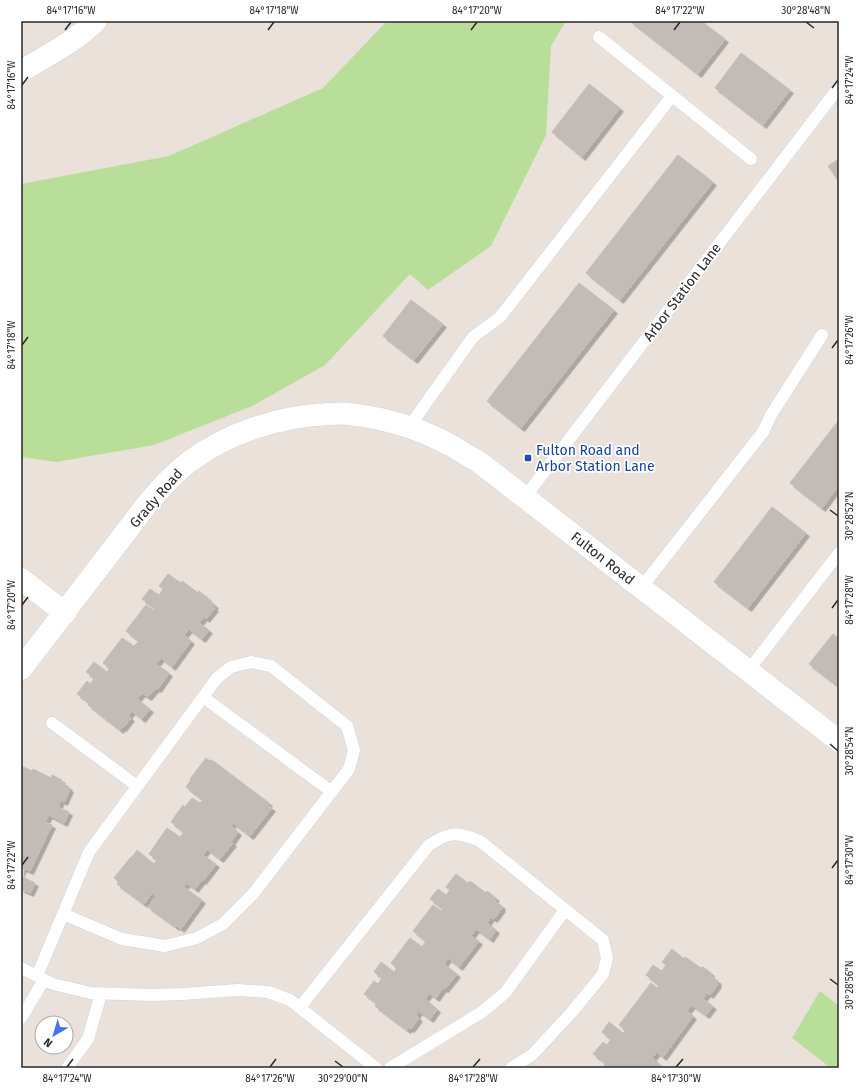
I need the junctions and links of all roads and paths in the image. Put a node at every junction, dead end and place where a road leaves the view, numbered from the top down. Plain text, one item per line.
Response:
1 (96, 21) edge
2 (599, 37) dead end
3 (21, 70) edge
4 (839, 87) edge
5 (672, 96) junction
6 (751, 158) dead end
7 (822, 334) dead end
8 (347, 413) joint
9 (408, 427) junction
10 (525, 498) junction
11 (839, 553) edge
12 (21, 579) edge
13 (641, 588) junction
14 (65, 613) junction
15 (21, 669) edge
16 (748, 671) junction
17 (203, 696) junction
18 (52, 723) dead end
19 (839, 741) edge
20 (137, 786) junction
21 (332, 792) junction
22 (565, 910) junction
23 (63, 914) junction
24 (21, 968) edge
25 (41, 978) junction
26 (101, 994) junction
27 (300, 1007) junction
28 (21, 1018) edge
29 (67, 1068) edge
30 (376, 1068) edge
31 (390, 1068) edge
32 (511, 1068) edge

1 - 3 street
2 - 5 lane
4 - 10 lane, Arbor Station Lane
5 - 6 lane
5 - 9 lane
7 - 13 lane
8 - 9 street, Fulton Road
8 - 14 street, Grady Road
9 - 10 street, Fulton Road
10 - 13 street, Fulton Road
11 - 16 lane
12 - 14 street
13 - 16 street, Fulton Road
14 - 15 street, Grady Road
16 - 19 street, Fulton Road
17 - 20 lane
17 - 21 lane
17 - 21 lane
18 - 20 lane
20 - 23 lane
21 - 23 lane
22 - 27 lane
22 - 31 lane
22 - 32 lane
23 - 25 lane
24 - 25 lane
25 - 26 lane
25 - 28 lane
26 - 27 lane
26 - 29 lane
27 - 30 lane

